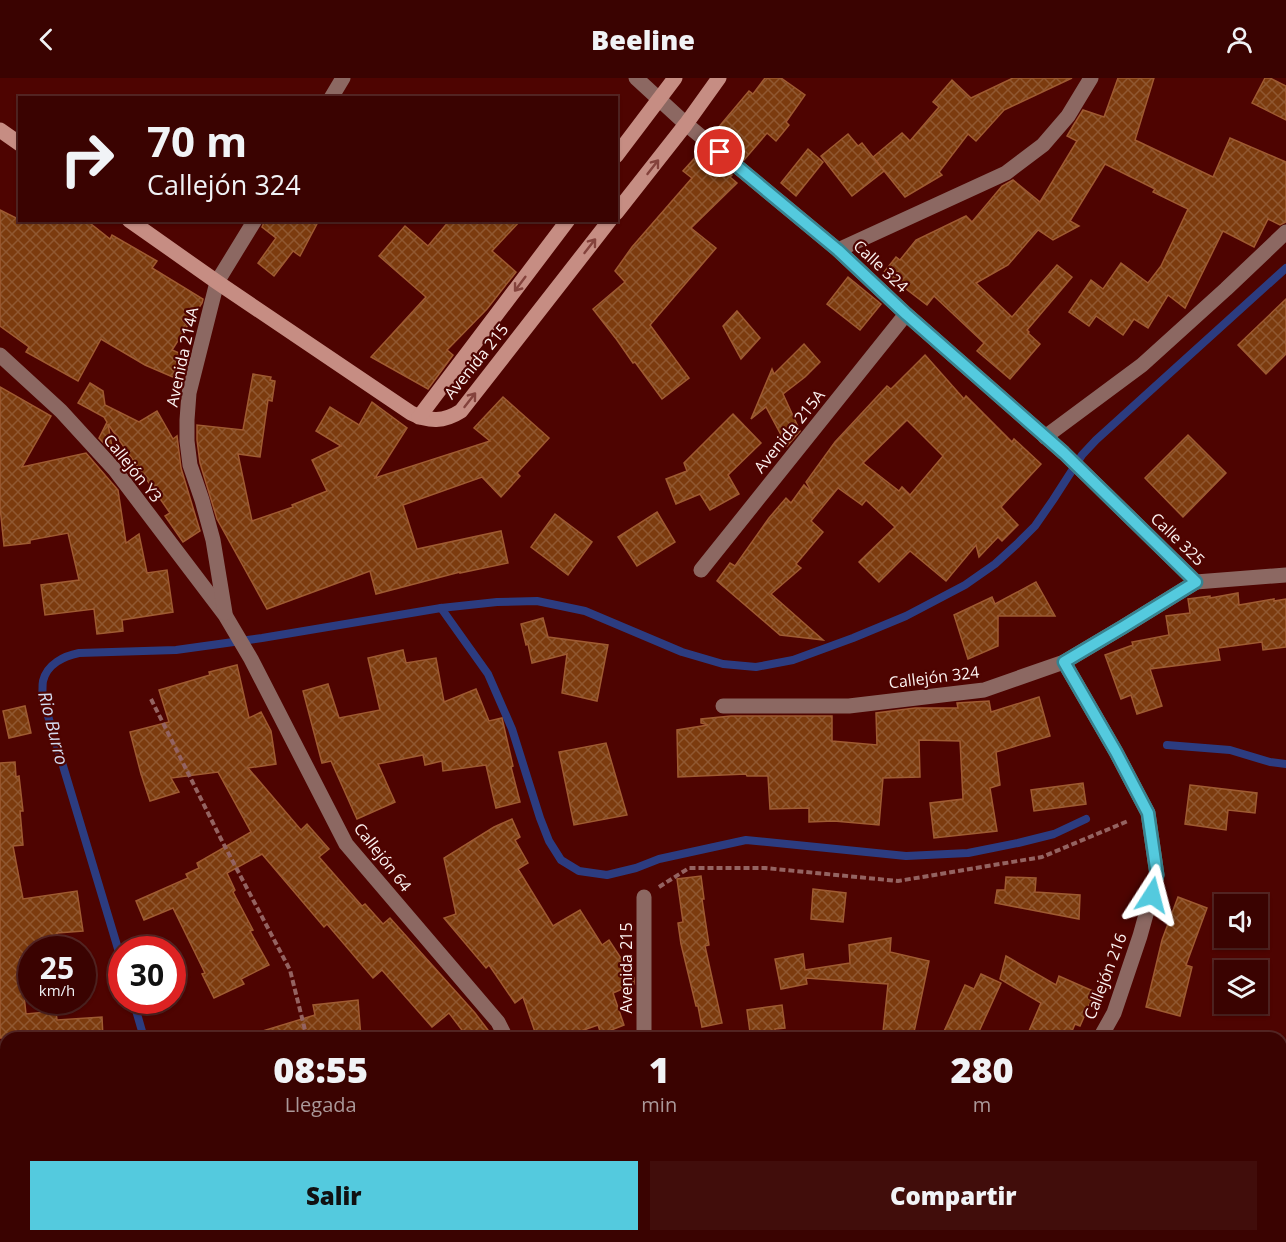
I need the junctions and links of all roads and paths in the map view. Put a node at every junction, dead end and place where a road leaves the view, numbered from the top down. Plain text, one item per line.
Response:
1 (343, 78) edge
2 (636, 78) edge
3 (675, 78) edge
4 (719, 78) edge
5 (1091, 78) edge
6 (332, 96) edge
7 (660, 99) junction
8 (686, 124) junction
9 (0, 130) edge
10 (18, 143) edge
11 (618, 153) edge
12 (618, 210) edge
13 (132, 222) edge
14 (254, 222) edge
15 (566, 222) edge
16 (608, 222) edge
17 (1286, 232) edge
18 (838, 250) junction
19 (217, 282) junction
20 (906, 314) junction
21 (0, 355) edge
22 (419, 417) junction
23 (1045, 437) junction
24 (1096, 484) joint
25 (701, 570) dead end
26 (1286, 575) edge
27 (1196, 582) junction
28 (225, 615) junction
29 (1064, 662) junction
30 (151, 699) dead end
31 (723, 706) dead end
32 (1148, 813) junction
33 (644, 897) joint
34 (306, 1032) edge
35 (503, 1032) edge
36 (644, 1032) edge
37 (1103, 1032) edge

1 - 6 street
2 - 7 street, Calle 324
3 - 7 street
4 - 8 street
5 - 18 street
7 - 8 street, Calle 324
7 - 11 street
12 -> 8 street
8 - 18 street, Calle 324
9 - 10 street
13 - 19 street
14 - 19 street, Avenida 214A
15 -> 22 street, Avenida 215
22 -> 16 street, Avenida 215
17 - 23 street
18 - 20 street, Calle 324
19 - 22 street
19 - 28 street, Avenida 214A
20 - 23 street, Calle 324
20 - 25 street, Avenida 215A
21 - 28 street, Callejón Y3
23 - 24 street, Calle 324
24 - 27 street, Calle 325
26 - 27 street, Calle 325
27 - 29 street, Callejón 324
28 - 35 street, Callejón 64
29 - 31 street, Callejón 324
29 - 32 street, Callejón 216
30 - 34 path
32 - 33 path
32 - 37 street, Callejón 216
33 - 36 street, Avenida 215

